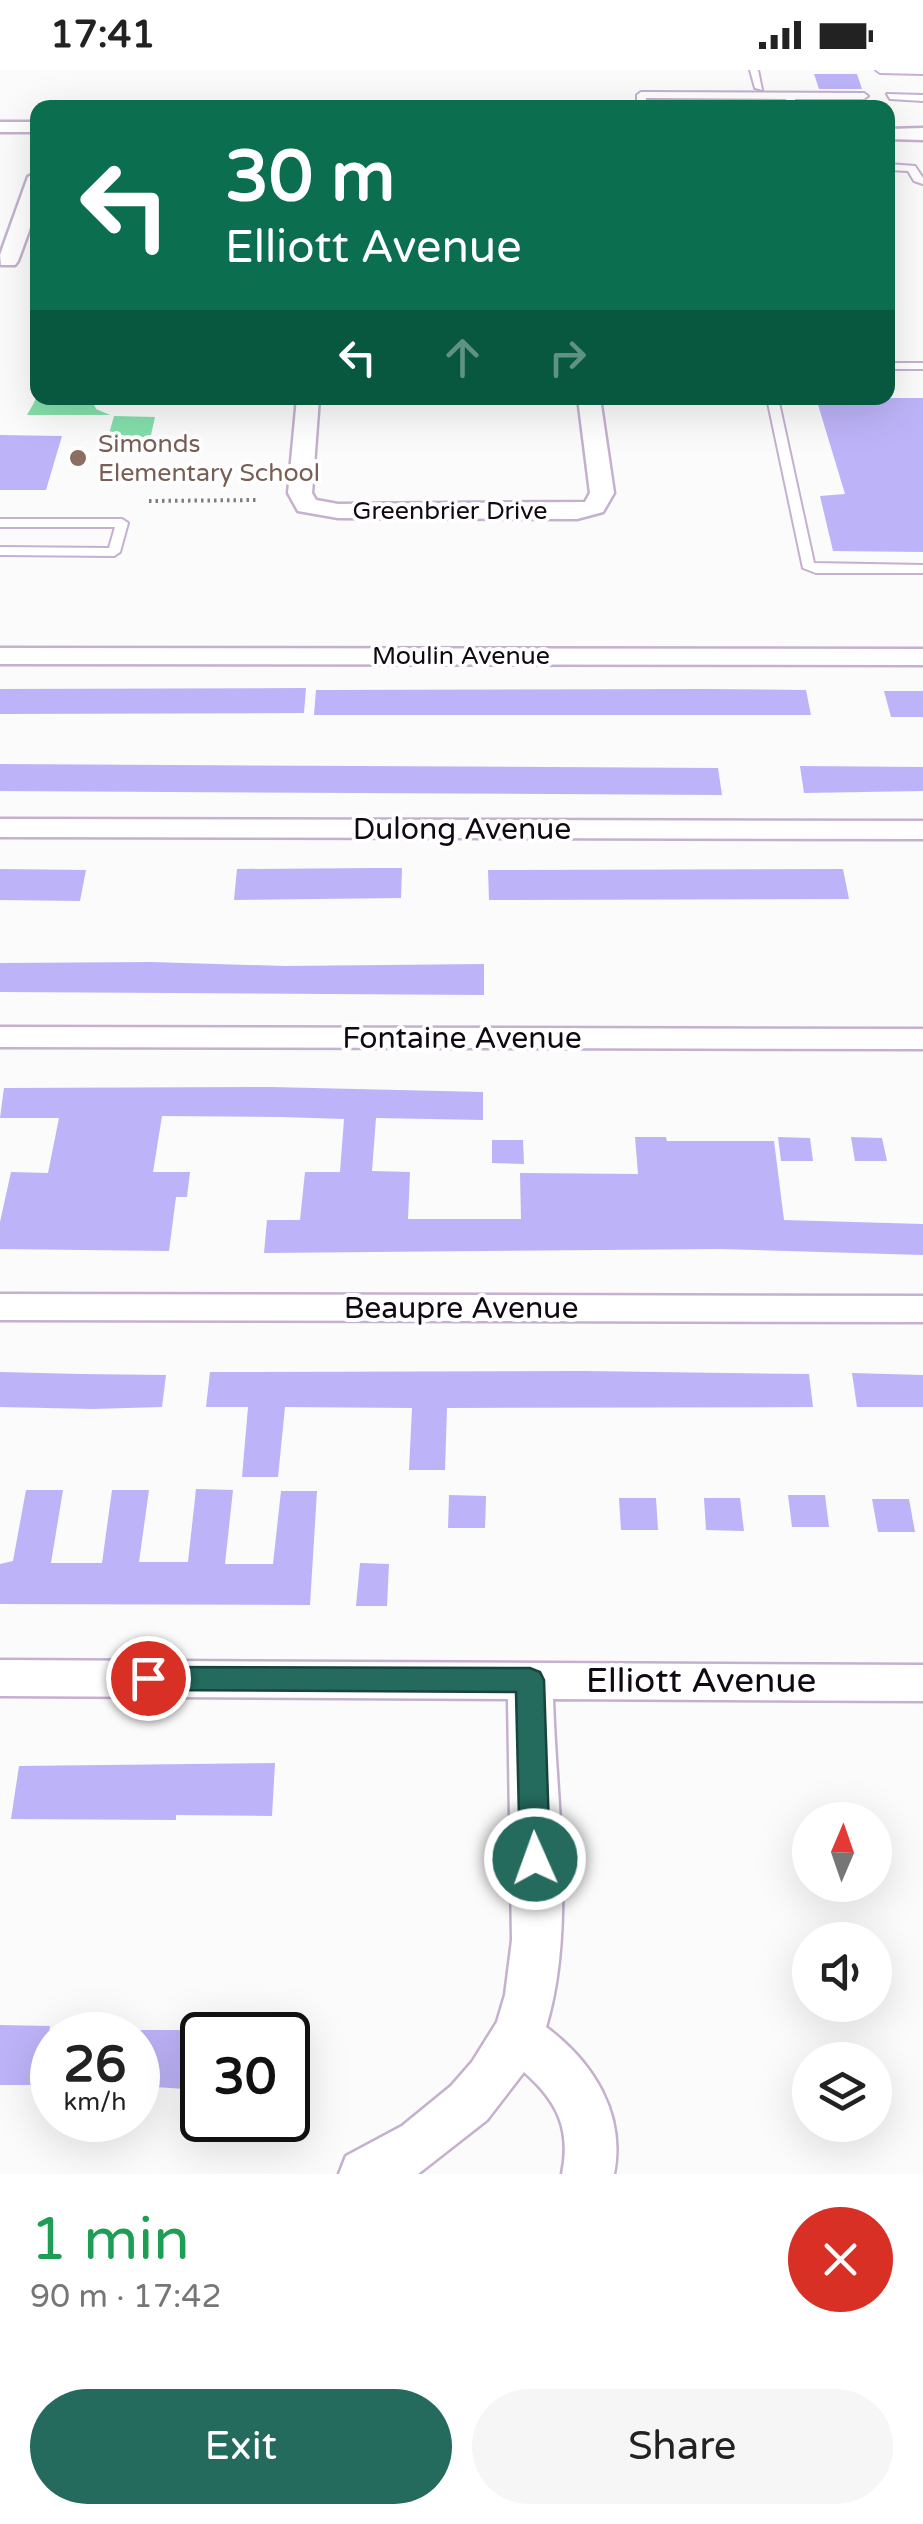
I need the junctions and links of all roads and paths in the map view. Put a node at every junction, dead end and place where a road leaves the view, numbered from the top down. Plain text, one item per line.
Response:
1 (754, 70) edge
2 (881, 70) edge
3 (923, 71) edge
4 (760, 88) dead end
5 (686, 95) junction
6 (732, 95) junction
7 (790, 96) junction
8 (864, 96) dead end
9 (923, 98) edge
10 (641, 100) edge
11 (687, 100) edge
12 (733, 100) edge
13 (791, 100) edge
14 (0, 127) edge
15 (30, 127) edge
16 (895, 134) edge
17 (923, 134) edge
18 (895, 146) edge
19 (923, 146) edge
20 (895, 167) edge
21 (923, 181) edge
22 (30, 197) edge
23 (4, 262) edge
24 (30, 262) edge
25 (895, 366) edge
26 (923, 366) edge
27 (307, 405) edge
28 (591, 405) edge
29 (774, 405) edge
30 (257, 500) dead end
31 (149, 501) dead end
32 (0, 523) edge
33 (0, 552) edge
34 (923, 570) edge
35 (0, 656) edge
36 (923, 657) edge
37 (0, 828) edge
38 (923, 830) edge
39 (0, 1037) edge
40 (923, 1039) edge
41 (0, 1307) edge
42 (923, 1309) edge
43 (0, 1678) edge
44 (530, 1680) junction
45 (923, 1683) edge
46 (517, 2035) junction
47 (374, 2172) edge
48 (588, 2174) edge

1 - 4 lane
2 - 3 lane
2 - 9 lane
5 - 6 lane
5 - 10 lane
5 - 11 lane
6 - 7 lane
6 - 12 lane
7 - 8 lane
7 - 13 lane
14 - 15 street
16 - 17 street
18 - 19 street
20 - 21 lane
22 - 23 street
23 - 24 street
25 - 26 lane
27 - 28 street, Greenbrier Drive
29 - 34 lane
30 - 31 path
32 - 33 lane
35 - 36 street, Moulin Avenue
37 - 38 street, Dulong Avenue
39 - 40 street, Fontaine Avenue
41 - 42 street, Beaupre Avenue
43 - 44 street, Elliott Avenue
44 - 45 street, Elliott Avenue
44 - 46 street
46 - 47 street
46 - 48 street

